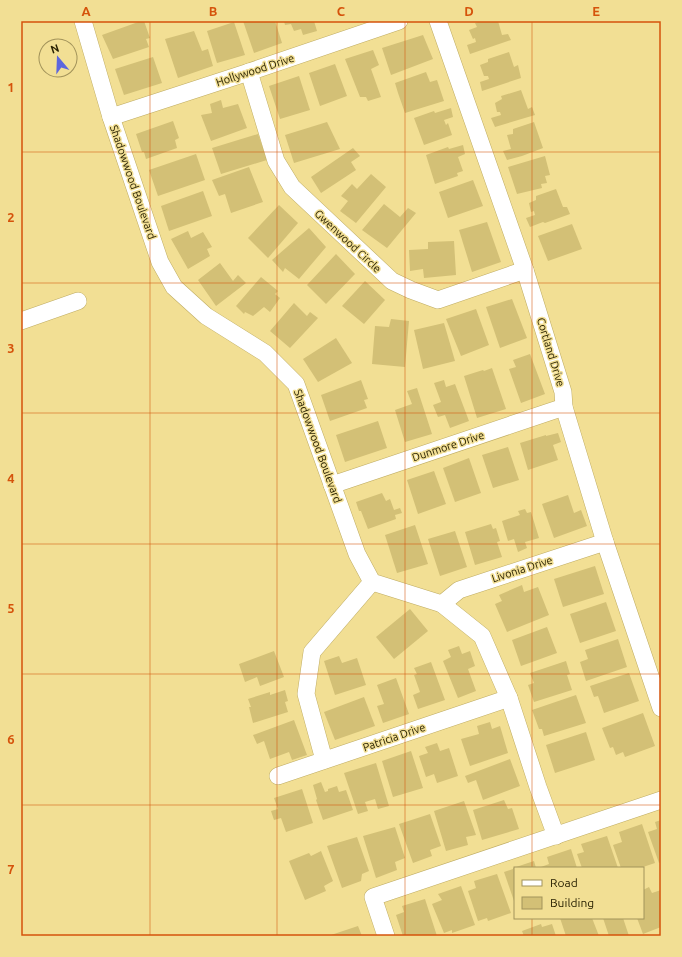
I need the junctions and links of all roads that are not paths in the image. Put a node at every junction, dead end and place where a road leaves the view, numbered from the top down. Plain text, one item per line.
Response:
1 (83, 21) edge
2 (399, 21) edge
3 (438, 21) edge
4 (249, 72) junction
5 (111, 117) junction
6 (525, 270) junction
7 (78, 301) dead end
8 (21, 321) edge
9 (564, 407) junction
10 (332, 485) junction
11 (605, 542) junction
12 (372, 582) junction
13 (442, 604) junction
14 (509, 698) junction
15 (661, 708) edge
16 (324, 760) junction
17 (278, 776) dead end
18 (661, 800) edge
19 (556, 836) junction
20 (386, 936) edge

1 - 5 street, Shadowwood Boulevard
2 - 4 street, Hollywood Drive
3 - 6 street, Cortland Drive
4 - 5 street, Hollywood Drive
4 - 6 street, Gwenwood Circle
5 - 10 street, Shadowwood Boulevard
6 - 9 street, Cortland Drive
7 - 8 street
9 - 10 street, Dunmore Drive
9 - 11 street, Cortland Drive
10 - 12 street, Shadowwood Boulevard
11 - 13 street, Livonia Drive
11 - 15 street, Cortland Drive
12 - 13 street
12 - 16 street
13 - 14 street
14 - 16 street, Patricia Drive
14 - 19 street
16 - 17 street, Patricia Drive
18 - 19 street
19 - 20 street

